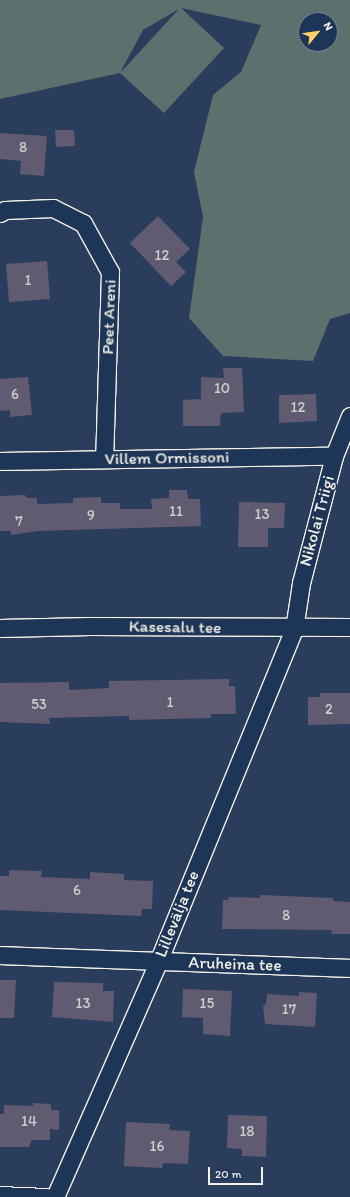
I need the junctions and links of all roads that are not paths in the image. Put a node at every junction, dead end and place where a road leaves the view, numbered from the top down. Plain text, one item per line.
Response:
1 (0, 214) edge
2 (350, 416) edge
3 (334, 456) junction
4 (104, 458) junction
5 (0, 461) edge
6 (350, 627) edge
7 (0, 628) edge
8 (294, 629) junction
9 (0, 955) edge
10 (158, 962) junction
11 (350, 968) edge
12 (0, 1195) edge
13 (46, 1197) edge
14 (55, 1197) edge

1 - 4 street, Peet Areni
2 - 3 street, Nikolai Triigi
3 - 4 street, Villem Ormissoni
3 - 8 street, Nikolai Triigi
4 - 5 street, Villem Ormissoni
6 - 8 street, Kasesalu tee
7 - 8 street, Kasesalu tee
8 - 10 street, Lillevälja tee
9 - 10 street, Aruheina tee
10 - 11 street, Aruheina tee
10 - 14 street, Lillevälja tee
12 - 13 street

